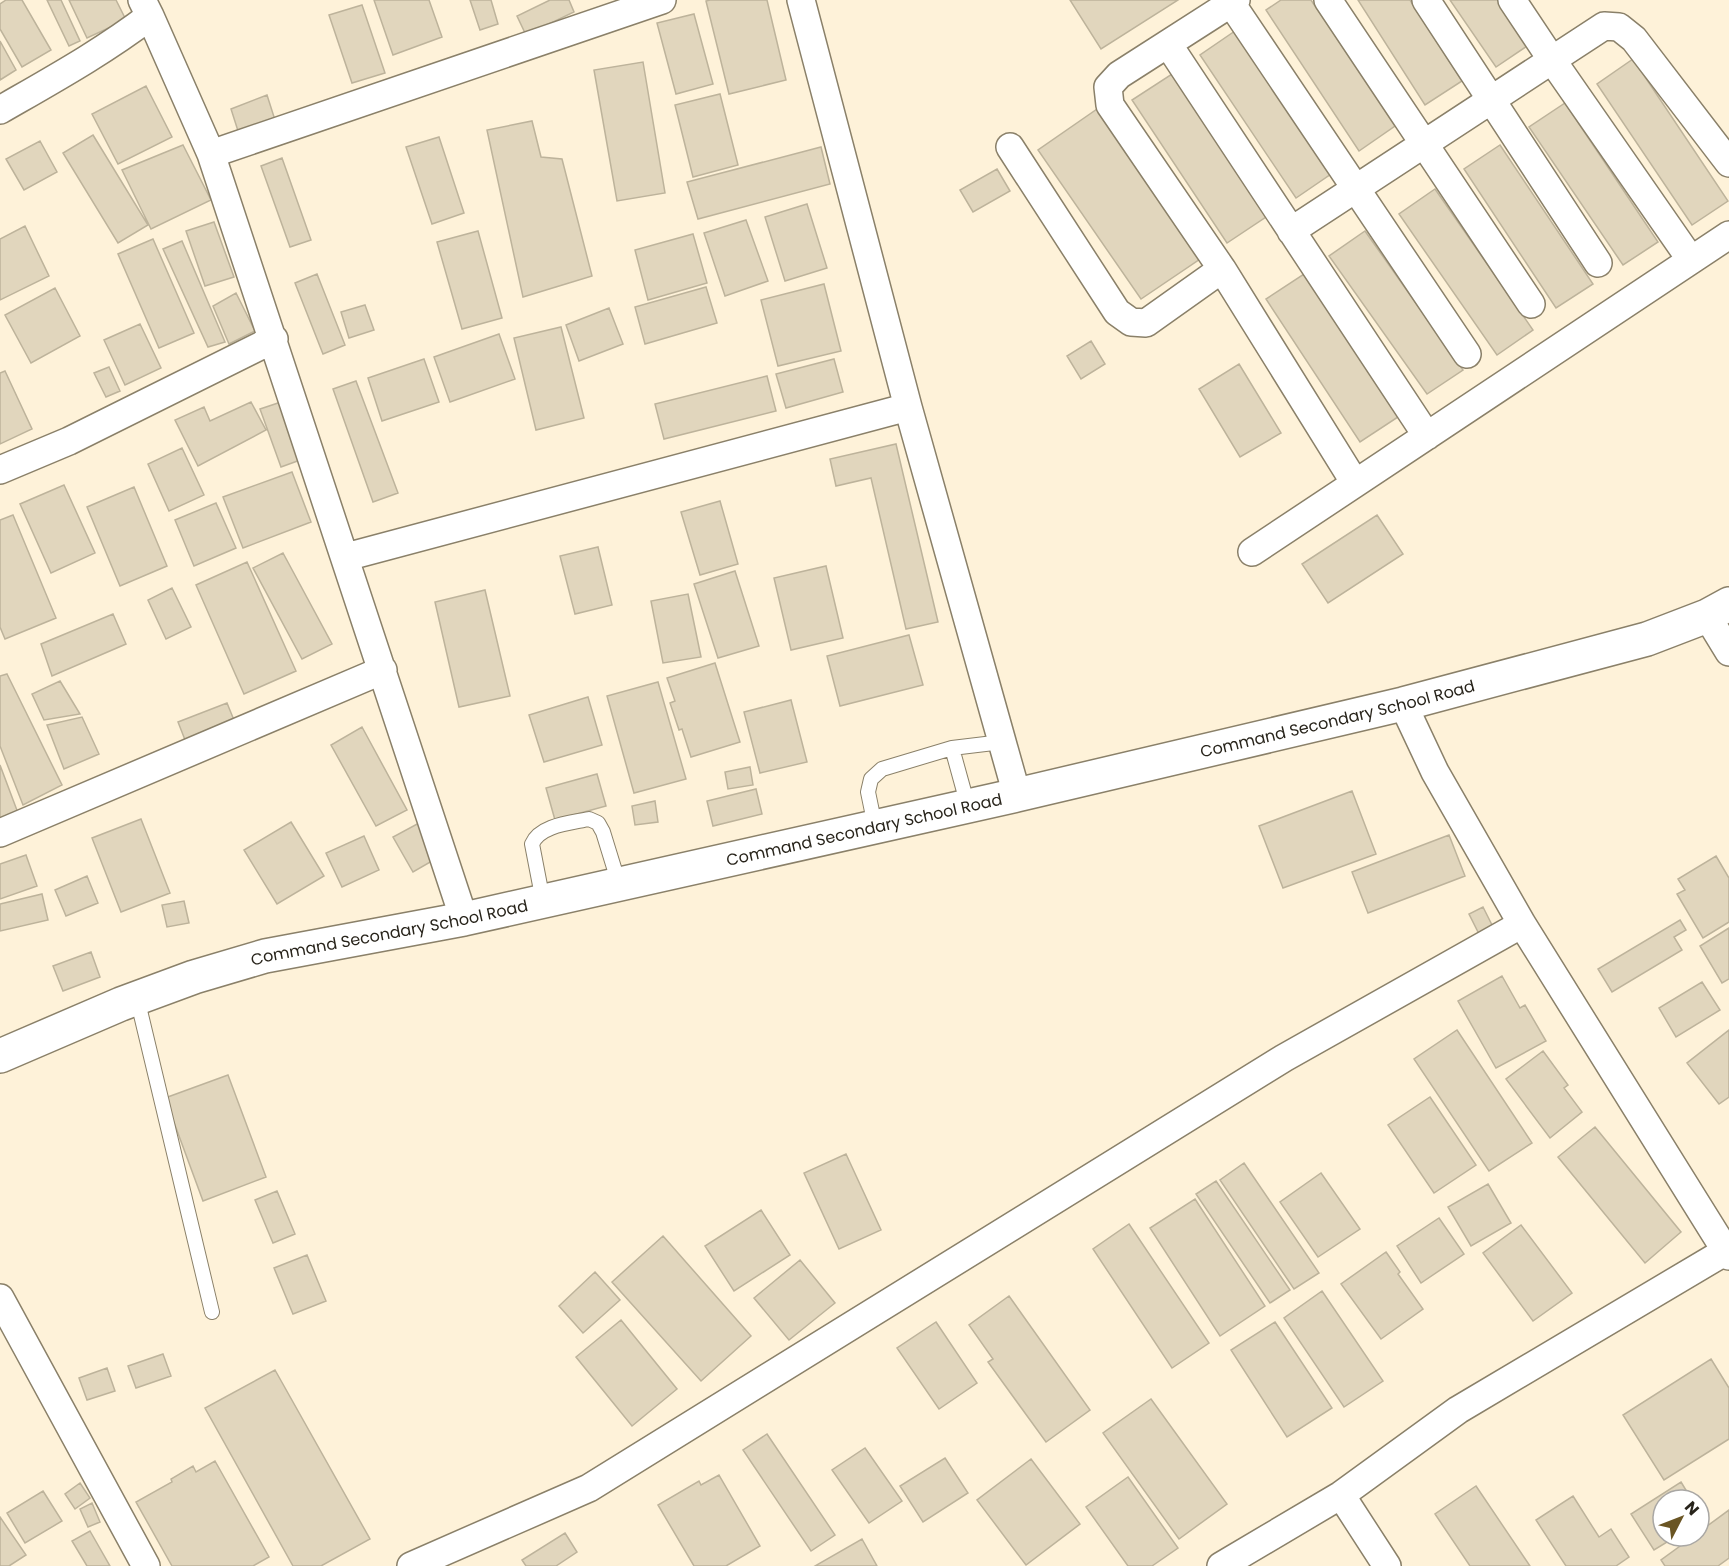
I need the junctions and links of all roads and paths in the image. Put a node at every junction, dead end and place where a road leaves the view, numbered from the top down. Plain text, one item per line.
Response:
1 (662, 0) edge
2 (801, 0) edge
3 (1328, 0) edge
4 (1426, 0) edge
5 (1512, 0) edge
6 (1233, 2) edge
7 (146, 8) edge
8 (1168, 44) junction
9 (1552, 60) junction
10 (1491, 101) junction
11 (0, 110) edge
12 (1424, 144) junction
13 (1010, 147) dead end
14 (211, 154) junction
15 (1729, 163) edge
16 (1356, 189) junction
17 (1291, 231) junction
18 (1729, 235) edge
19 (1692, 260) junction
20 (1598, 263) dead end
21 (1222, 269) junction
22 (1531, 304) dead end
23 (274, 339) junction
24 (1467, 354) dead end
25 (908, 406) junction
26 (1427, 436) junction
27 (0, 470) edge
28 (1355, 483) junction
29 (1252, 552) dead end
30 (346, 557) junction
31 (1718, 610) edge
32 (1729, 652) edge
33 (383, 670) junction
34 (1403, 704) junction
35 (1002, 742) junction
36 (952, 748) junction
37 (1017, 795) junction
38 (968, 806) junction
39 (875, 827) junction
40 (0, 833) edge
41 (619, 884) junction
42 (543, 901) junction
43 (464, 919) junction
44 (1522, 924) junction
45 (137, 998) junction
46 (2, 1049) edge
47 (1728, 1253) edge
48 (0, 1298) edge
49 (212, 1312) dead end
50 (1341, 1495) junction
51 (146, 1566) edge
52 (411, 1566) edge
53 (1221, 1566) edge
54 (1387, 1566) edge

1 - 14 street
2 - 25 street
3 - 12 street
4 - 10 street
5 - 9 street
6 - 8 street
6 - 16 street
7 - 11 street
7 - 14 street
8 - 17 street
8 - 21 street
9 - 10 street
9 - 15 street
9 - 19 street
10 - 12 street
10 - 20 street
12 - 16 street
12 - 22 street
13 - 21 street
14 - 23 street
16 - 17 street
16 - 24 street
17 - 26 street
18 - 19 street
19 - 26 street
21 - 28 street
23 - 27 street
23 - 30 street
25 - 30 street
25 - 35 street
26 - 28 street
28 - 29 street
30 - 33 street
31 - 32 street
31 - 34 main road, Command Secondary School Road
33 - 40 street
33 - 43 street
34 - 37 main road, Command Secondary School Road
34 - 44 street
35 - 36 lane
35 - 37 street
36 - 38 lane
36 - 39 lane
37 - 38 main road, Command Secondary School Road
38 - 39 main road, Command Secondary School Road
39 - 41 main road, Command Secondary School Road
41 - 42 main road, Command Secondary School Road
41 - 42 lane
42 - 43 main road, Command Secondary School Road
43 - 45 main road, Command Secondary School Road
44 - 47 street
44 - 52 street
45 - 46 main road, Command Secondary School Road
45 - 49 lane
47 - 50 street
48 - 51 street
50 - 53 street
50 - 54 street

